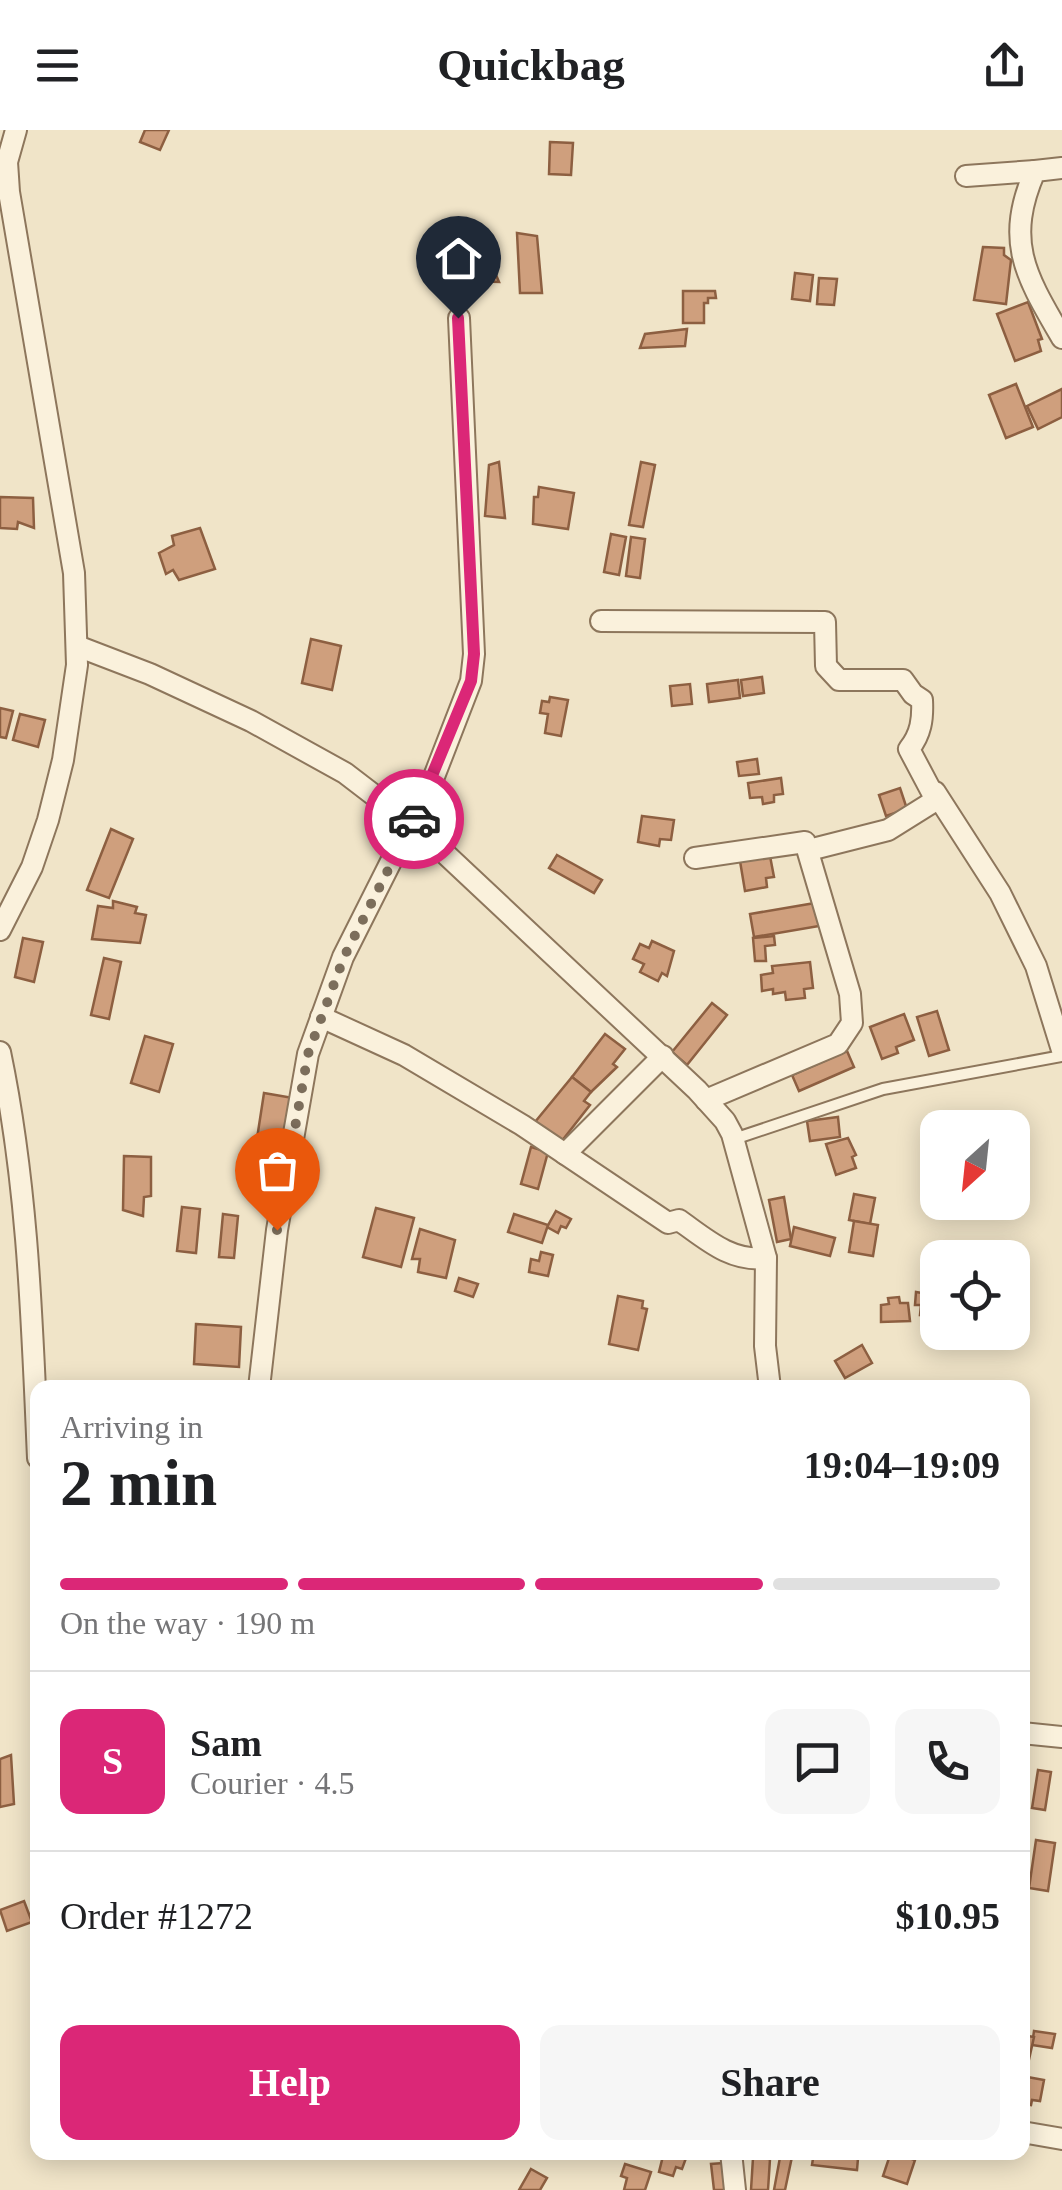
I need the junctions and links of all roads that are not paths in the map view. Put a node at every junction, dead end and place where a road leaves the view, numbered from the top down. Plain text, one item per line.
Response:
1 (16, 130) edge
2 (1062, 168) edge
3 (1035, 171) junction
4 (966, 176) dead end
5 (4, 200) edge
6 (458, 318) dead end
7 (1062, 338) edge
8 (601, 621) dead end
9 (77, 646) junction
10 (935, 792) junction
11 (412, 824) junction
12 (809, 850) junction
13 (695, 858) dead end
14 (0, 930) edge
15 (322, 1017) junction
16 (0, 1052) edge
17 (1062, 1053) edge
18 (663, 1056) junction
19 (706, 1100) junction
20 (734, 1140) junction
21 (565, 1154) junction
22 (766, 1258) junction
23 (35, 1380) edge
24 (260, 1380) edge
25 (769, 1380) edge
26 (1030, 1734) edge
27 (1062, 1736) edge
28 (1030, 2133) edge
29 (1062, 2139) edge
30 (732, 2160) edge
31 (735, 2190) edge

1 - 5 street
2 - 3 street
3 - 4 street
3 - 7 street
5 - 9 street
6 - 11 street
8 - 10 street
9 - 11 street
9 - 14 street
10 - 12 street
10 - 17 street
11 - 15 street
11 - 18 street
12 - 13 street
12 - 19 street
15 - 21 street
15 - 24 street
16 - 23 street
17 - 20 lane
18 - 19 street
18 - 21 street
19 - 20 street
20 - 22 street
21 - 22 street
22 - 25 street
26 - 27 street
28 - 29 street
30 - 31 street

